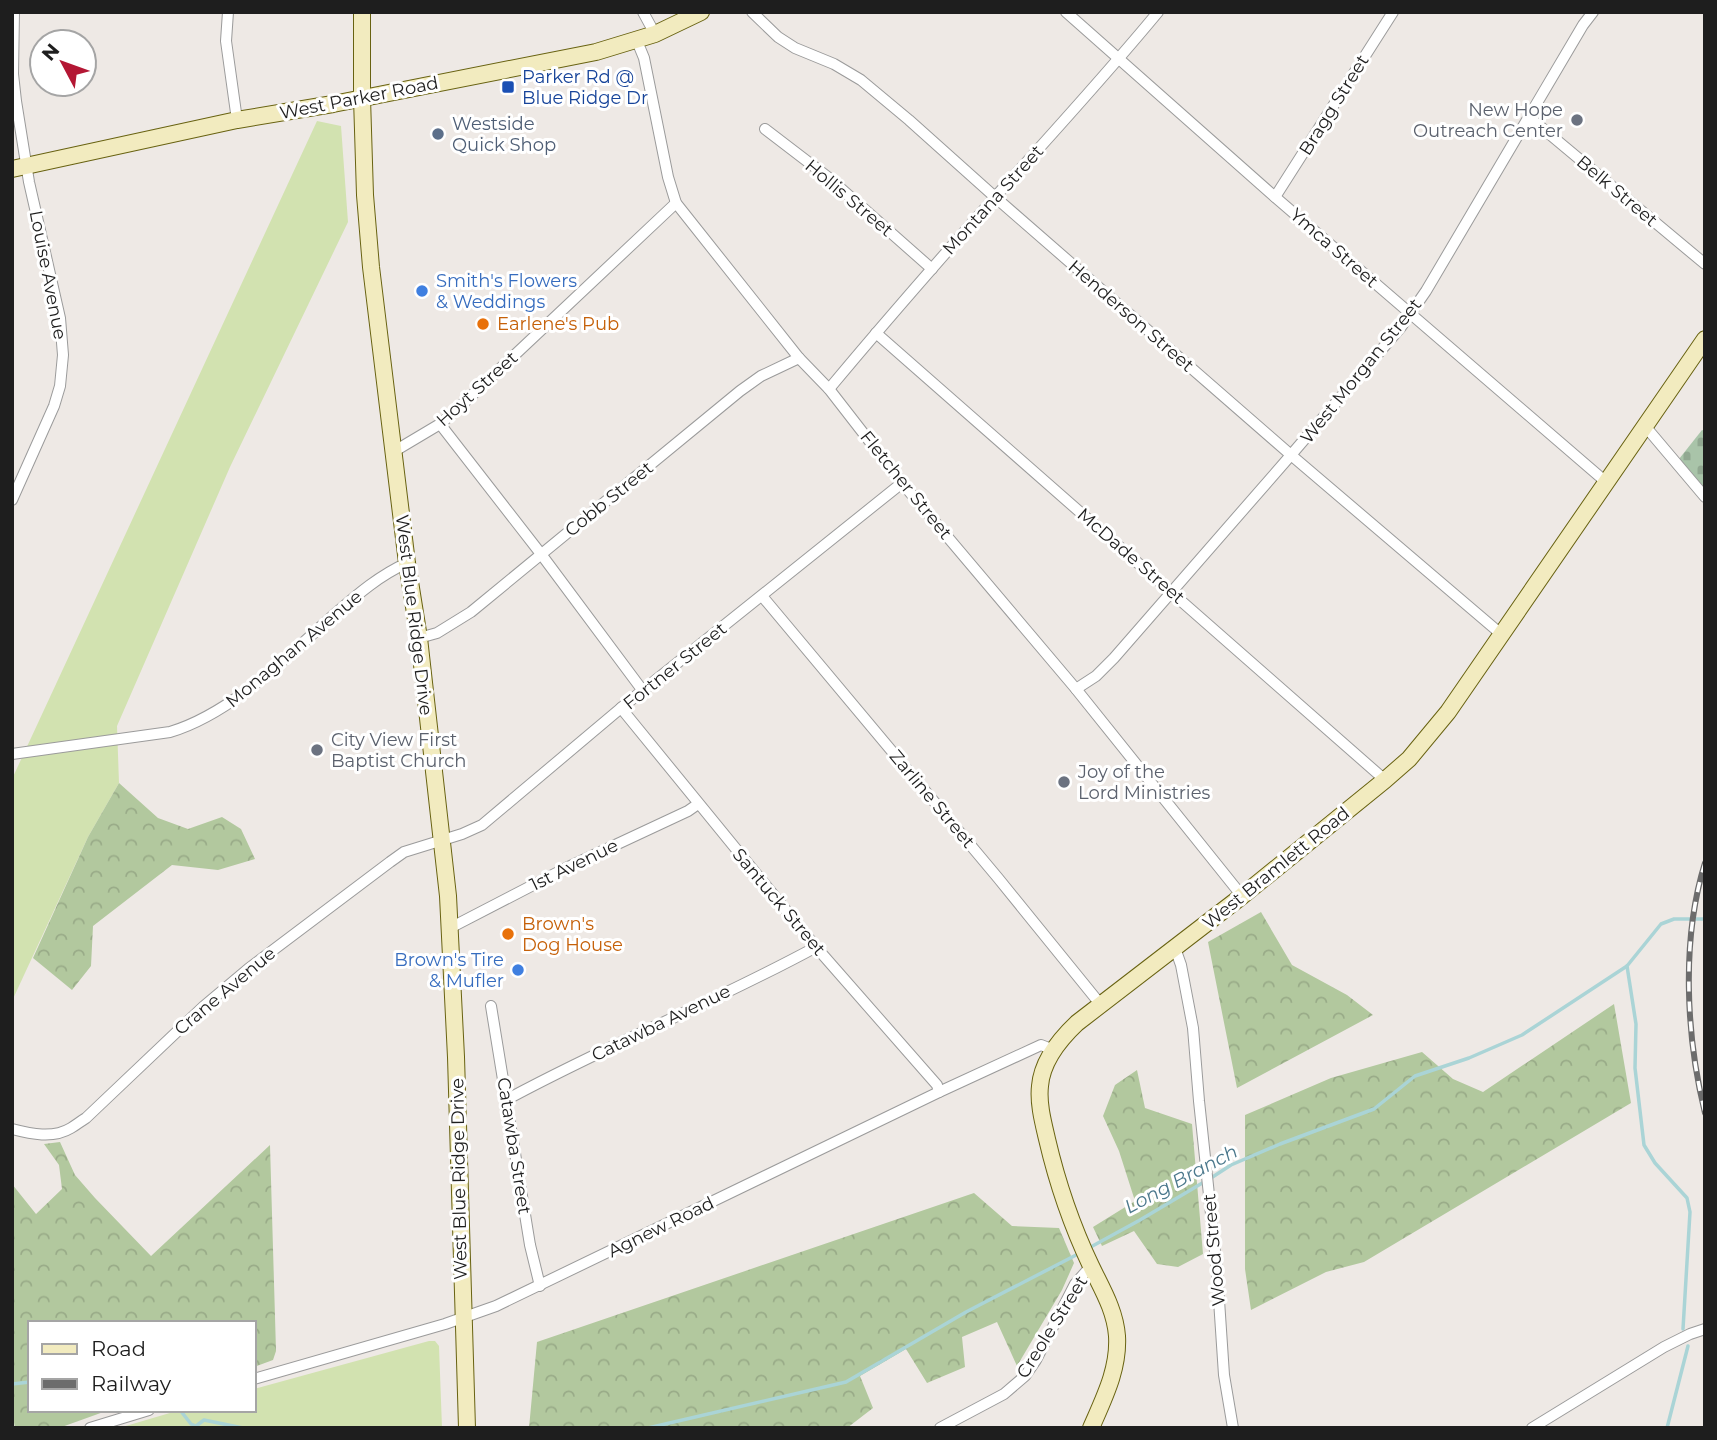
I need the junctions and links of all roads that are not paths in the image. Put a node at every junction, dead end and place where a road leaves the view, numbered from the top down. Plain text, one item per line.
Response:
1 (14, 12) edge
2 (228, 12) edge
3 (362, 12) edge
4 (643, 12) edge
5 (701, 12) edge
6 (752, 12) edge
7 (1066, 12) edge
8 (1158, 12) edge
9 (1393, 12) edge
10 (1593, 12) edge
11 (655, 34) junction
12 (637, 41) junction
13 (1118, 60) junction
14 (362, 98) junction
15 (1529, 117) junction
16 (237, 120) junction
17 (765, 129) dead end
18 (20, 168) edge
19 (995, 197) junction
20 (1275, 197) junction
21 (676, 203) junction
22 (1705, 264) edge
23 (932, 269) junction
24 (1410, 313) junction
25 (876, 333) junction
26 (1705, 339) edge
27 (799, 358) junction
28 (829, 389) junction
29 (440, 424) junction
30 (1644, 426) junction
31 (393, 452) junction
32 (1291, 455) junction
33 (1606, 482) junction
34 (902, 483) junction
35 (1705, 497) edge
36 (12, 500) edge
37 (541, 554) junction
38 (407, 564) junction
39 (1171, 592) junction
40 (761, 596) junction
41 (1501, 634) junction
42 (419, 638) junction
43 (1076, 689) junction
44 (643, 691) junction
45 (621, 709) junction
46 (12, 754) edge
47 (1385, 780) junction
48 (698, 804) junction
49 (442, 839) junction
50 (1242, 896) junction
51 (450, 928) junction
52 (816, 947) junction
53 (1175, 948) junction
54 (1101, 1004) junction
55 (491, 1006) dead end
56 (1054, 1050) junction
57 (939, 1092) junction
58 (506, 1100) junction
59 (12, 1129) edge
60 (1090, 1262) junction
61 (540, 1286) junction
62 (463, 1317) junction
63 (1705, 1329) edge
64 (256, 1378) edge
65 (142, 1412) edge
66 (90, 1428) edge
67 (467, 1428) edge
68 (940, 1428) edge
69 (1091, 1428) edge
70 (1233, 1428) edge
71 (1532, 1428) edge

1 - 18 street, Louise Avenue
2 - 16 street
3 - 14 street, West Blue Ridge Drive
4 - 11 street
5 - 11 street, West Parker Road
6 - 19 street, Henderson Street
7 - 13 street, Ymca Street
8 - 13 street, Montana Street
9 - 20 street, Bragg Street
10 - 15 street, West Morgan Street
11 - 12 street, West Parker Road
12 - 14 street, West Parker Road
12 - 21 street, Fletcher Street
13 - 19 street, Montana Street
13 - 20 street, Ymca Street
14 - 16 street, West Parker Road
14 - 31 street, West Blue Ridge Drive
15 - 22 street, Belk Street
15 - 24 street, West Morgan Street
16 - 18 street, West Parker Road
17 - 23 street, Hollis Street
18 - 36 street, Louise Avenue
19 - 23 street, Montana Street
19 - 32 street, Henderson Street
20 - 24 street, Ymca Street
21 - 27 street, Fletcher Street
21 - 29 street, Hoyt Street
23 - 25 street, Montana Street
24 - 32 street, West Morgan Street
24 - 33 street, Ymca Street
25 - 28 street, Montana Street
25 - 39 street, McDade Street
26 - 30 street, West Bramlett Road
27 - 28 street, Fletcher Street
27 - 37 street, Cobb Street
28 - 34 street, Fletcher Street
29 - 31 street, Hoyt Street
29 - 37 street
30 - 33 street, West Bramlett Road
30 - 35 street
31 - 38 street, West Blue Ridge Drive
32 - 39 street, West Morgan Street
32 - 41 street, Henderson Street
33 - 41 street, West Bramlett Road
34 - 40 street, Fortner Street
34 - 43 street, Fletcher Street
37 - 42 street, Cobb Street
37 - 44 street
38 - 42 street, West Blue Ridge Drive
38 - 46 street, Monaghan Avenue
39 - 43 street, West Morgan Street
39 - 47 street, McDade Street
40 - 44 street, Fortner Street
40 - 54 street, Zarline Street
41 - 47 street, West Bramlett Road
42 - 49 street, West Blue Ridge Drive
43 - 50 street, Fletcher Street
44 - 45 street, Fortner Street
45 - 48 street, Santuck Street
45 - 49 street, Fortner Street
47 - 50 street, West Bramlett Road
48 - 51 street, 1st Avenue
48 - 52 street, Santuck Street
49 - 51 street, West Blue Ridge Drive
49 - 59 street, Crane Avenue
50 - 53 street, West Bramlett Road
51 - 62 street, West Blue Ridge Drive
52 - 57 street, Santuck Street
52 - 58 street, Catawba Avenue
53 - 54 street, West Bramlett Road
53 - 70 street, Wood Street
54 - 56 street, West Bramlett Road
55 - 58 street, Catawba Street
56 - 57 street, Agnew Road
56 - 60 street, West Bramlett Road
57 - 61 street, Agnew Road
58 - 61 street, Catawba Street
60 - 68 street, Creole Street
60 - 69 street, West Bramlett Road
61 - 62 street, Agnew Road
62 - 64 street, Agnew Road
62 - 67 street, West Blue Ridge Drive
63 - 71 street
65 - 66 street

